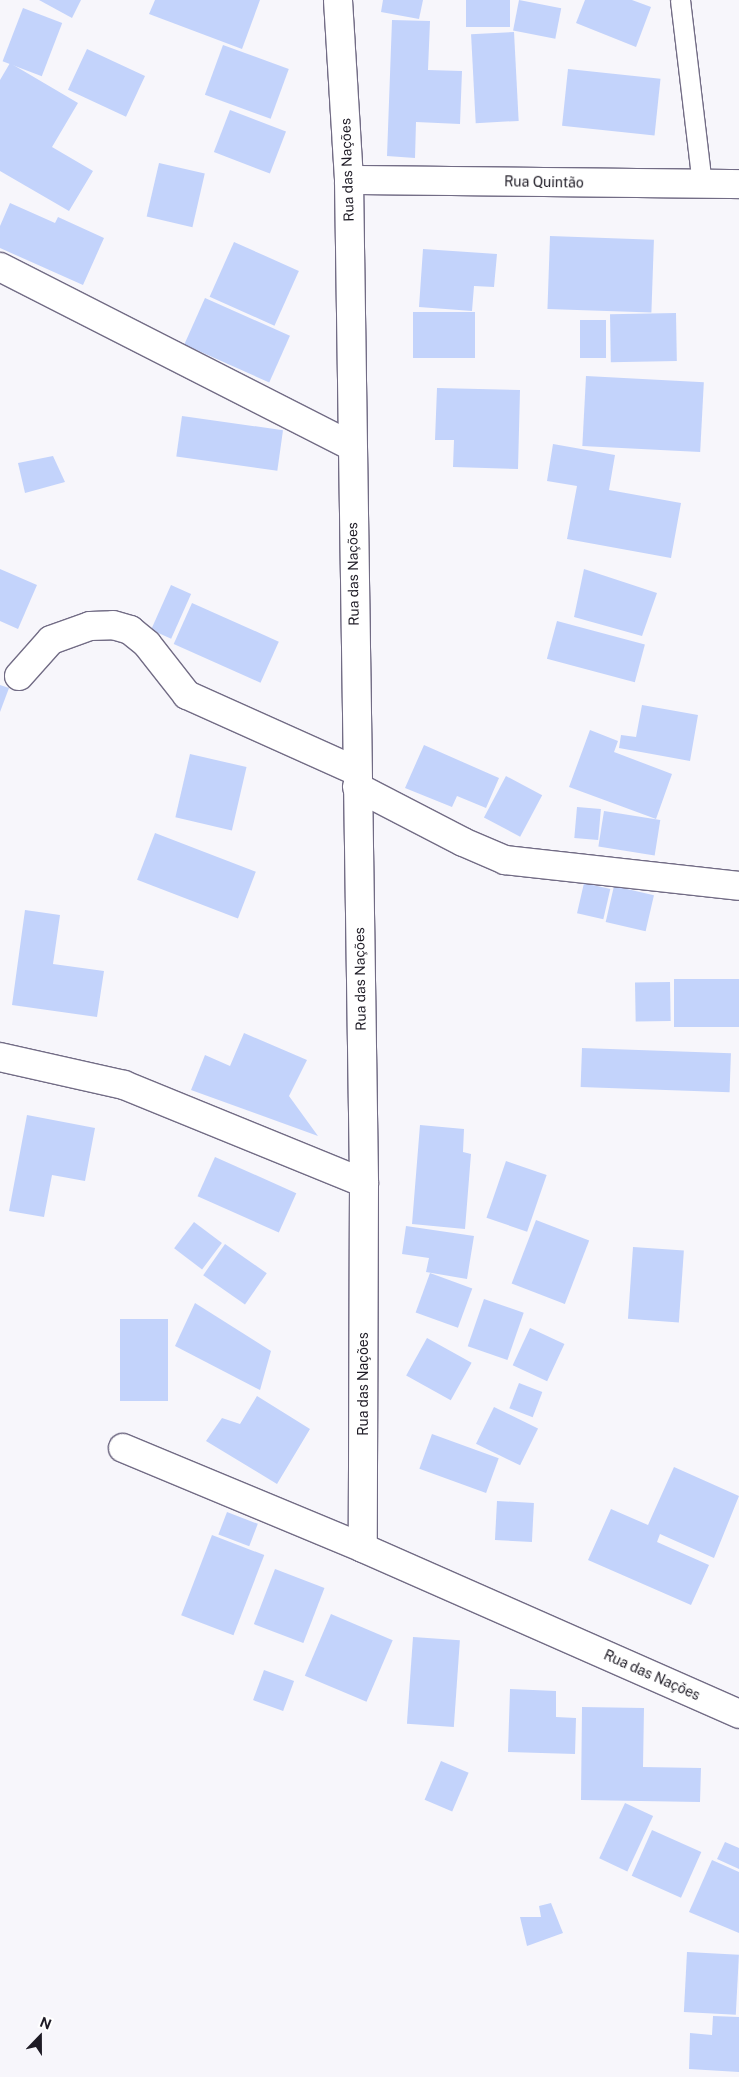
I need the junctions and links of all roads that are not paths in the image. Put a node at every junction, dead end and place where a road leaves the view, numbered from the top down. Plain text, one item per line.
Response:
1 (338, 0) edge
2 (680, 0) edge
3 (349, 180) junction
4 (702, 184) junction
5 (739, 184) edge
6 (0, 267) edge
7 (350, 445) junction
8 (19, 676) dead end
9 (357, 779) junction
10 (739, 886) edge
11 (0, 1057) edge
12 (364, 1183) junction
13 (123, 1448) dead end
14 (363, 1548) junction
15 (739, 1714) edge

1 - 3 street, Rua das Nações
2 - 4 lane
3 - 4 street, Rua Quintão
3 - 7 street, Rua das Nações
4 - 5 street, Rua Quintão
6 - 7 street
7 - 9 street, Rua das Nações
8 - 9 street
9 - 10 street
9 - 12 street, Rua das Nações
11 - 12 street
12 - 14 street, Rua das Nações
13 - 14 street
14 - 15 street, Rua das Nações

